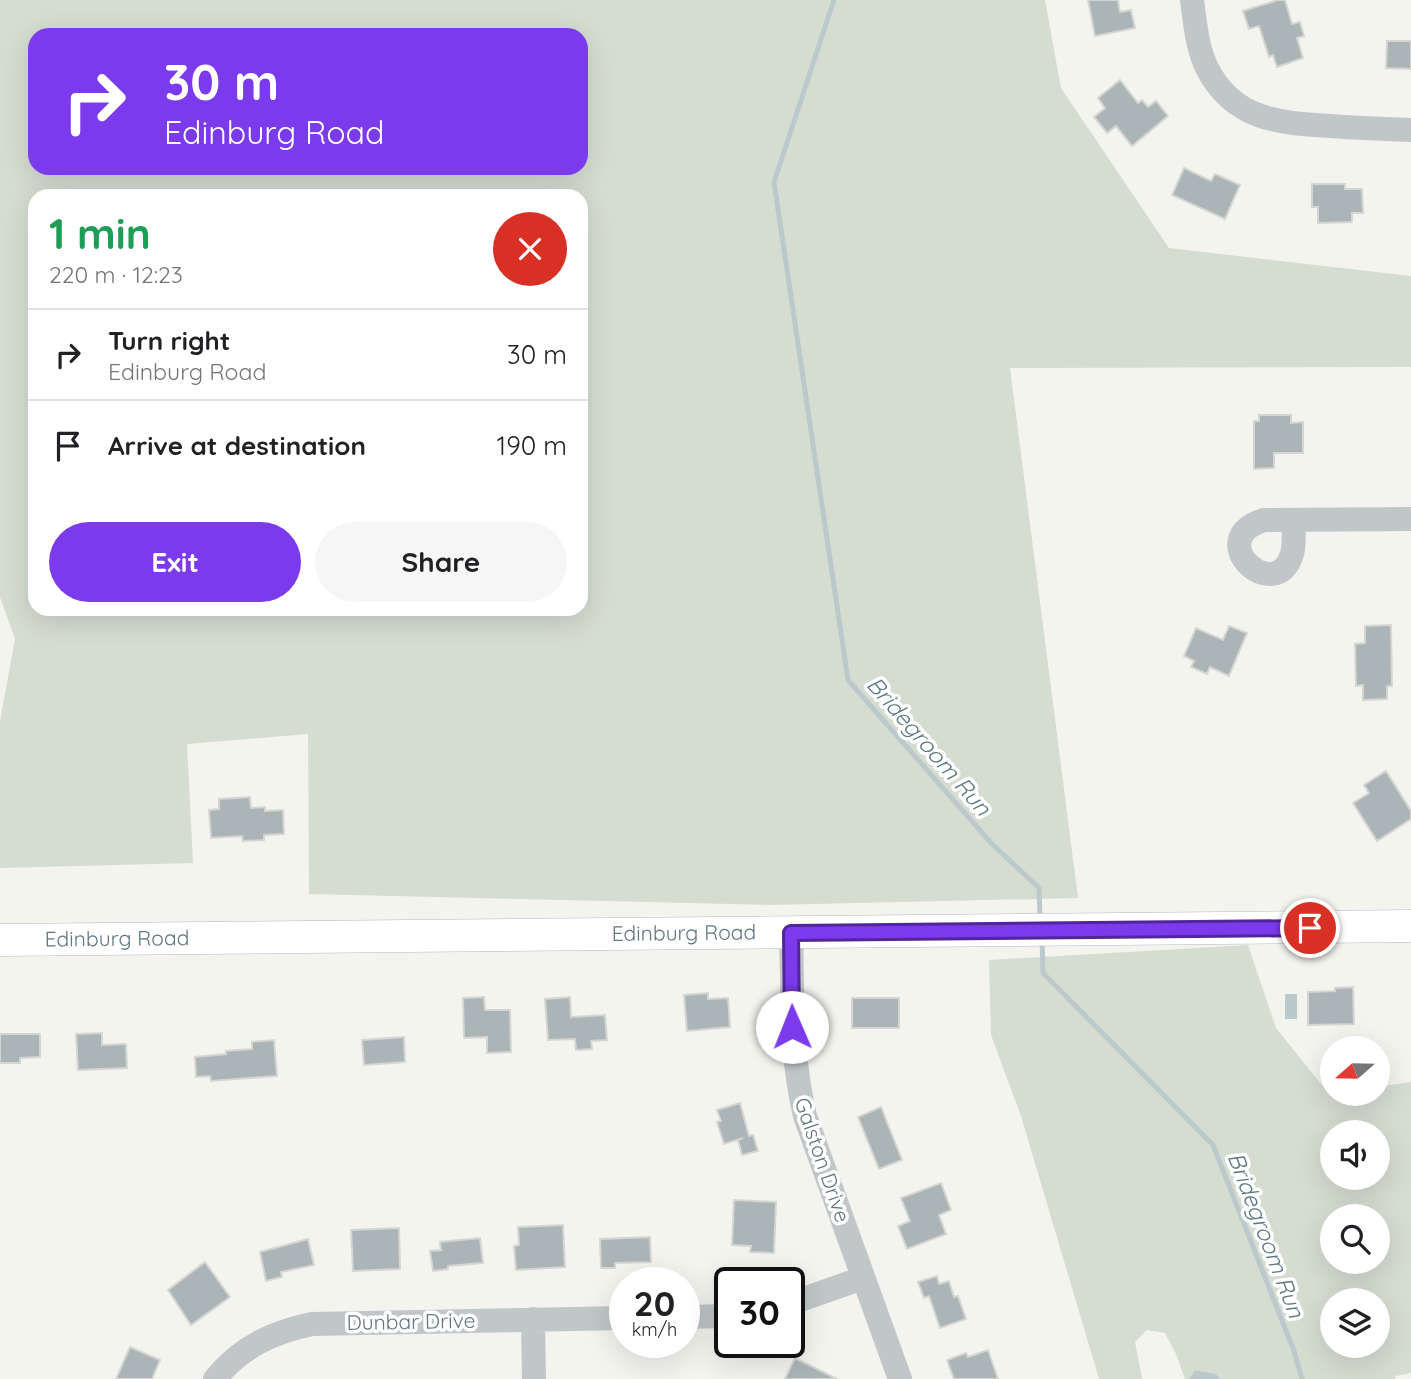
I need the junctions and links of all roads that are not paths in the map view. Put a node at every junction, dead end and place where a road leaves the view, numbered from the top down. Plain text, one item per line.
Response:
1 (1192, 0) edge
2 (1411, 130) edge
3 (1411, 519) edge
4 (1294, 521) dead end
5 (1411, 926) edge
6 (791, 933) junction
7 (0, 940) edge
8 (863, 1278) junction
9 (805, 1298) edge
10 (609, 1318) edge
11 (533, 1319) junction
12 (215, 1379) edge
13 (534, 1379) edge
14 (900, 1379) edge

1 - 2 street
3 - 4 street
5 - 6 main road, Edinburg Road
6 - 7 main road, Edinburg Road
6 - 8 street, Galston Drive
8 - 9 street
8 - 14 street, Galston Drive
10 - 11 street, Dunbar Drive
11 - 12 street, Dunbar Drive
11 - 13 street

